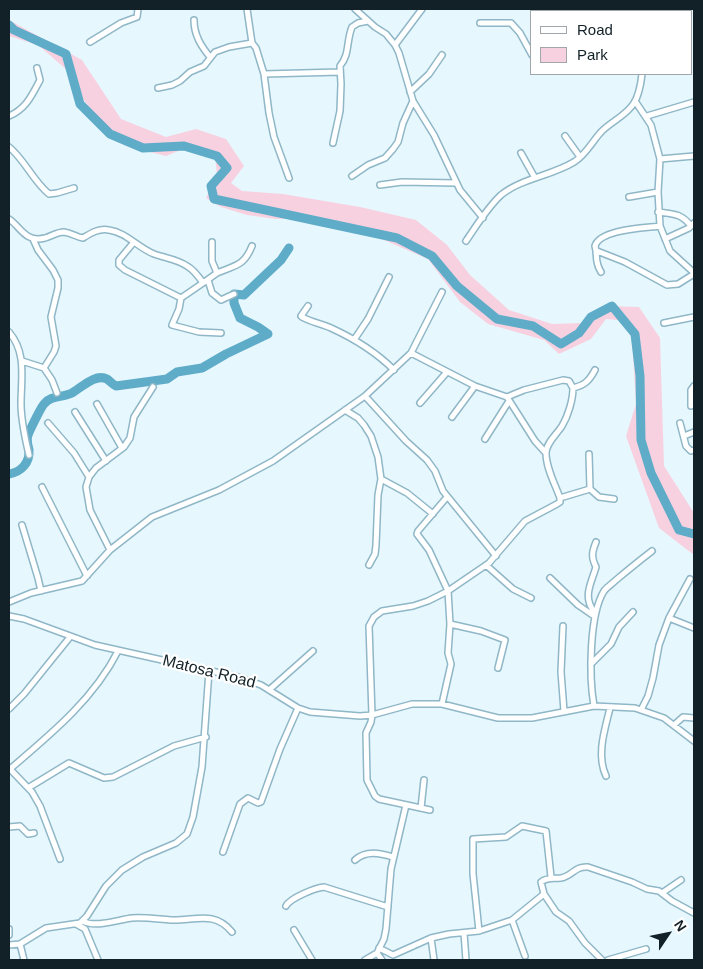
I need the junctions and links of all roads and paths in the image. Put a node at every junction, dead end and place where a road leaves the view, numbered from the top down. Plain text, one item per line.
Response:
1 (138, 9) edge
2 (247, 9) edge
3 (356, 9) edge
4 (419, 10) edge
5 (194, 20) dead end
6 (368, 21) junction
7 (480, 23) dead end
8 (90, 42) dead end
9 (252, 43) junction
10 (395, 45) junction
11 (530, 50) edge
12 (442, 54) dead end
13 (210, 57) junction
14 (37, 68) dead end
15 (340, 72) junction
16 (264, 74) junction
17 (642, 75) edge
18 (158, 88) dead end
19 (410, 92) junction
20 (635, 100) junction
21 (412, 101) junction
22 (694, 102) edge
23 (9, 116) edge
24 (647, 116) junction
25 (565, 136) dead end
26 (333, 144) dead end
27 (9, 147) edge
28 (521, 153) dead end
29 (694, 156) edge
30 (580, 157) junction
31 (660, 159) junction
32 (352, 176) dead end
33 (289, 178) dead end
34 (536, 178) junction
35 (456, 183) junction
36 (380, 185) dead end
37 (74, 188) dead end
38 (658, 192) junction
39 (629, 197) dead end
40 (658, 212) junction
41 (9, 218) edge
42 (482, 218) junction
43 (660, 226) junction
44 (692, 227) edge
45 (33, 239) junction
46 (665, 239) junction
47 (466, 241) dead end
48 (134, 242) junction
49 (212, 242) dead end
50 (252, 246) dead end
51 (597, 252) junction
52 (601, 272) dead end
53 (694, 272) edge
54 (217, 273) junction
55 (389, 277) dead end
56 (206, 282) junction
57 (442, 292) dead end
58 (234, 294) dead end
59 (181, 298) junction
60 (308, 306) dead end
61 (694, 317) edge
62 (664, 323) dead end
63 (9, 332) edge
64 (221, 333) dead end
65 (354, 340) junction
66 (411, 352) junction
67 (22, 361) junction
68 (44, 368) junction
69 (394, 370) junction
70 (595, 370) dead end
71 (447, 372) junction
72 (476, 386) junction
73 (694, 386) edge
74 (153, 387) dead end
75 (573, 388) junction
76 (57, 393) dead end
77 (365, 396) junction
78 (508, 399) junction
79 (96, 404) dead end
80 (420, 404) dead end
81 (691, 406) dead end
82 (345, 410) junction
83 (75, 412) dead end
84 (452, 417) dead end
85 (48, 423) dead end
86 (680, 423) dead end
87 (694, 432) edge
88 (684, 436) junction
89 (485, 439) dead end
90 (122, 448) junction
91 (694, 450) edge
92 (545, 452) junction
93 (589, 454) dead end
94 (29, 455) dead end
95 (106, 461) junction
96 (89, 477) junction
97 (381, 478) junction
98 (42, 487) dead end
99 (590, 489) junction
100 (447, 497) junction
101 (560, 498) junction
102 (614, 499) dead end
103 (433, 514) junction
104 (22, 525) dead end
105 (596, 542) dead end
106 (110, 550) junction
107 (652, 551) dead end
108 (496, 556) junction
109 (369, 565) dead end
110 (486, 565) junction
111 (87, 576) junction
112 (550, 578) dead end
113 (690, 579) dead end
114 (41, 591) junction
115 (448, 591) junction
116 (531, 598) dead end
117 (9, 602) edge
118 (633, 612) dead end
119 (595, 614) junction
120 (9, 616) edge
121 (669, 618) junction
122 (450, 624) junction
123 (563, 626) dead end
124 (694, 628) edge
125 (70, 637) junction
126 (118, 651) junction
127 (313, 651) dead end
128 (592, 663) junction
129 (498, 668) dead end
130 (209, 670) junction
131 (269, 690) junction
132 (442, 704) junction
133 (594, 706) junction
134 (298, 708) junction
135 (610, 708) junction
136 (9, 709) edge
137 (641, 710) junction
138 (564, 711) junction
139 (372, 715) junction
140 (694, 718) edge
141 (674, 725) junction
142 (206, 737) junction
143 (694, 741) edge
144 (10, 768) edge
145 (606, 776) dead end
146 (424, 780) dead end
147 (28, 788) junction
148 (406, 805) junction
149 (421, 808) junction
150 (430, 810) dead end
151 (9, 827) edge
152 (34, 833) dead end
153 (223, 852) dead end
154 (393, 857) junction
155 (60, 859) dead end
156 (355, 860) dead end
157 (551, 878) junction
158 (681, 880) dead end
159 (662, 893) junction
160 (544, 894) junction
161 (286, 906) dead end
162 (388, 907) junction
163 (694, 913) edge
164 (512, 920) junction
165 (79, 922) junction
166 (9, 929) edge
167 (294, 930) dead end
168 (479, 931) junction
169 (232, 932) dead end
170 (464, 933) junction
171 (9, 935) edge
172 (432, 938) junction
173 (20, 944) junction
174 (9, 945) edge
175 (646, 949) dead end
176 (378, 951) junction
177 (525, 956) dead end
178 (24, 960) edge
179 (98, 960) edge
180 (312, 960) edge
181 (365, 960) edge
182 (382, 960) edge
183 (434, 960) edge
184 (466, 960) edge
185 (602, 960) edge
186 (608, 960) edge

1 - 8 street
2 - 9 street
3 - 6 street
4 - 10 street
5 - 13 street
6 - 10 street
6 - 15 street
7 - 11 street
9 - 13 street
9 - 16 street
10 - 19 street
12 - 19 street
13 - 18 street
14 - 23 street
15 - 16 street
15 - 26 street
16 - 33 street
17 - 20 street
19 - 21 street
20 - 24 street
20 - 30 street
21 - 32 street
21 - 35 street
22 - 24 street
24 - 31 street
25 - 30 street
27 - 37 street
28 - 34 street
29 - 31 street
30 - 34 street
31 - 38 street
34 - 42 street
35 - 36 street
35 - 42 street
38 - 39 street
38 - 40 street
40 - 43 street
40 - 44 street
41 - 45 street
42 - 47 street
43 - 46 street
43 - 51 street
44 - 46 street
45 - 48 street
45 - 68 street
46 - 53 street
48 - 56 street
48 - 59 street
49 - 54 street
50 - 54 street
51 - 52 street
51 - 53 street
54 - 56 street
55 - 65 street
56 - 58 street
56 - 59 street
57 - 66 street
59 - 64 street
60 - 65 street
61 - 62 street
63 - 67 street
65 - 69 street
66 - 69 street
66 - 71 street
67 - 68 street
67 - 94 street
68 - 76 street
69 - 77 street
70 - 75 street
71 - 72 street
71 - 80 street
72 - 78 street
72 - 84 street
73 - 81 street
74 - 90 street
75 - 78 street
75 - 92 street
77 - 82 street
77 - 100 street
78 - 89 street
78 - 92 street
79 - 90 street
82 - 97 street
82 - 106 street
83 - 95 street
85 - 96 street
86 - 88 street
87 - 88 street
88 - 91 street
90 - 95 street
92 - 101 street
93 - 99 street
95 - 96 street
96 - 106 street
97 - 103 street
97 - 109 street
98 - 111 street
99 - 101 street
99 - 102 street
100 - 103 street
100 - 108 street
101 - 108 street
103 - 115 street
104 - 114 street
105 - 119 street
106 - 111 street
107 - 119 street
108 - 110 street
110 - 115 street
110 - 116 street
111 - 114 street
112 - 119 street
113 - 121 street
114 - 117 street
115 - 122 street
115 - 139 street
118 - 128 street
119 - 128 street
120 - 125 street, Matosa Road
121 - 124 street
121 - 137 street
122 - 129 street
122 - 132 street
123 - 138 street
125 - 126 street, Matosa Road
125 - 136 street
126 - 130 street, Matosa Road
126 - 144 street
127 - 131 street
128 - 133 street
130 - 131 street, Matosa Road
130 - 142 street
131 - 134 street, Matosa Road
132 - 138 street, Matosa Road
132 - 139 street, Matosa Road
133 - 135 street, Matosa Road
133 - 138 street, Matosa Road
134 - 139 street, Matosa Road
134 - 153 street
135 - 137 street, Matosa Road
135 - 145 street
137 - 141 street, Matosa Road
139 - 148 street
140 - 141 street
141 - 143 street, Matosa Road
142 - 147 street
142 - 165 street
144 - 147 street
146 - 149 street
147 - 155 street
148 - 149 street
148 - 154 street
149 - 150 street
151 - 152 street
154 - 156 street
154 - 162 street
157 - 159 street
157 - 160 street
157 - 168 street
158 - 159 street
159 - 163 street
160 - 164 street
160 - 185 street
161 - 162 street
162 - 176 street
164 - 168 street
164 - 177 street
165 - 169 street
165 - 173 street
165 - 179 street
166 - 171 street
167 - 180 street
168 - 170 street
170 - 172 street
170 - 184 street
172 - 176 street
172 - 183 street
173 - 174 street
173 - 178 street
175 - 186 street
176 - 181 street
176 - 182 street

